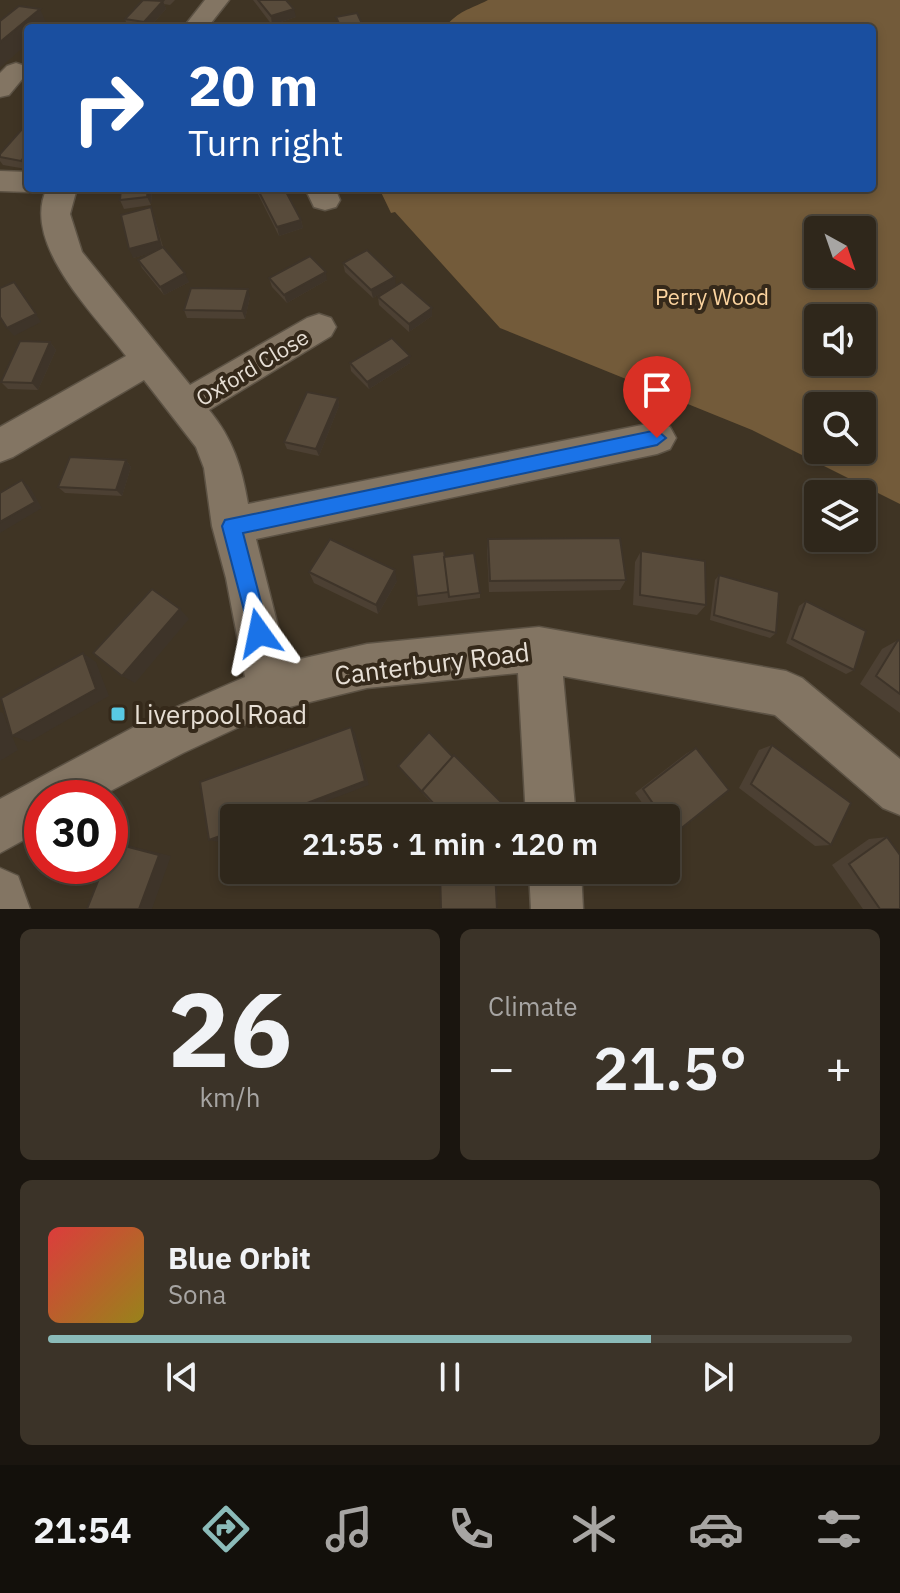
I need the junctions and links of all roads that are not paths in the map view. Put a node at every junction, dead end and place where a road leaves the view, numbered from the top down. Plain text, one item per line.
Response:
1 (217, 0) edge
2 (198, 24) edge
3 (0, 181) edge
4 (24, 182) edge
5 (60, 192) edge
6 (319, 327) dead end
7 (147, 361) junction
8 (185, 406) junction
9 (657, 438) dead end
10 (0, 446) edge
11 (232, 526) junction
12 (539, 649) junction
13 (270, 689) junction
14 (82, 780) edge
15 (900, 791) edge
16 (550, 804) edge
17 (24, 813) edge
18 (0, 828) edge
19 (556, 884) edge
20 (0, 894) edge
21 (4, 909) edge
22 (557, 909) edge

1 - 2 street
3 - 4 street
5 - 7 street
6 - 8 street, Oxford Close
7 - 8 street
7 - 10 street
8 - 11 street
9 - 11 street
11 - 13 street
12 - 13 street, Canterbury Road
12 - 15 street, Canterbury Road
12 - 16 street
13 - 14 street, Canterbury Road
17 - 18 street, Canterbury Road
19 - 22 street
20 - 21 street

